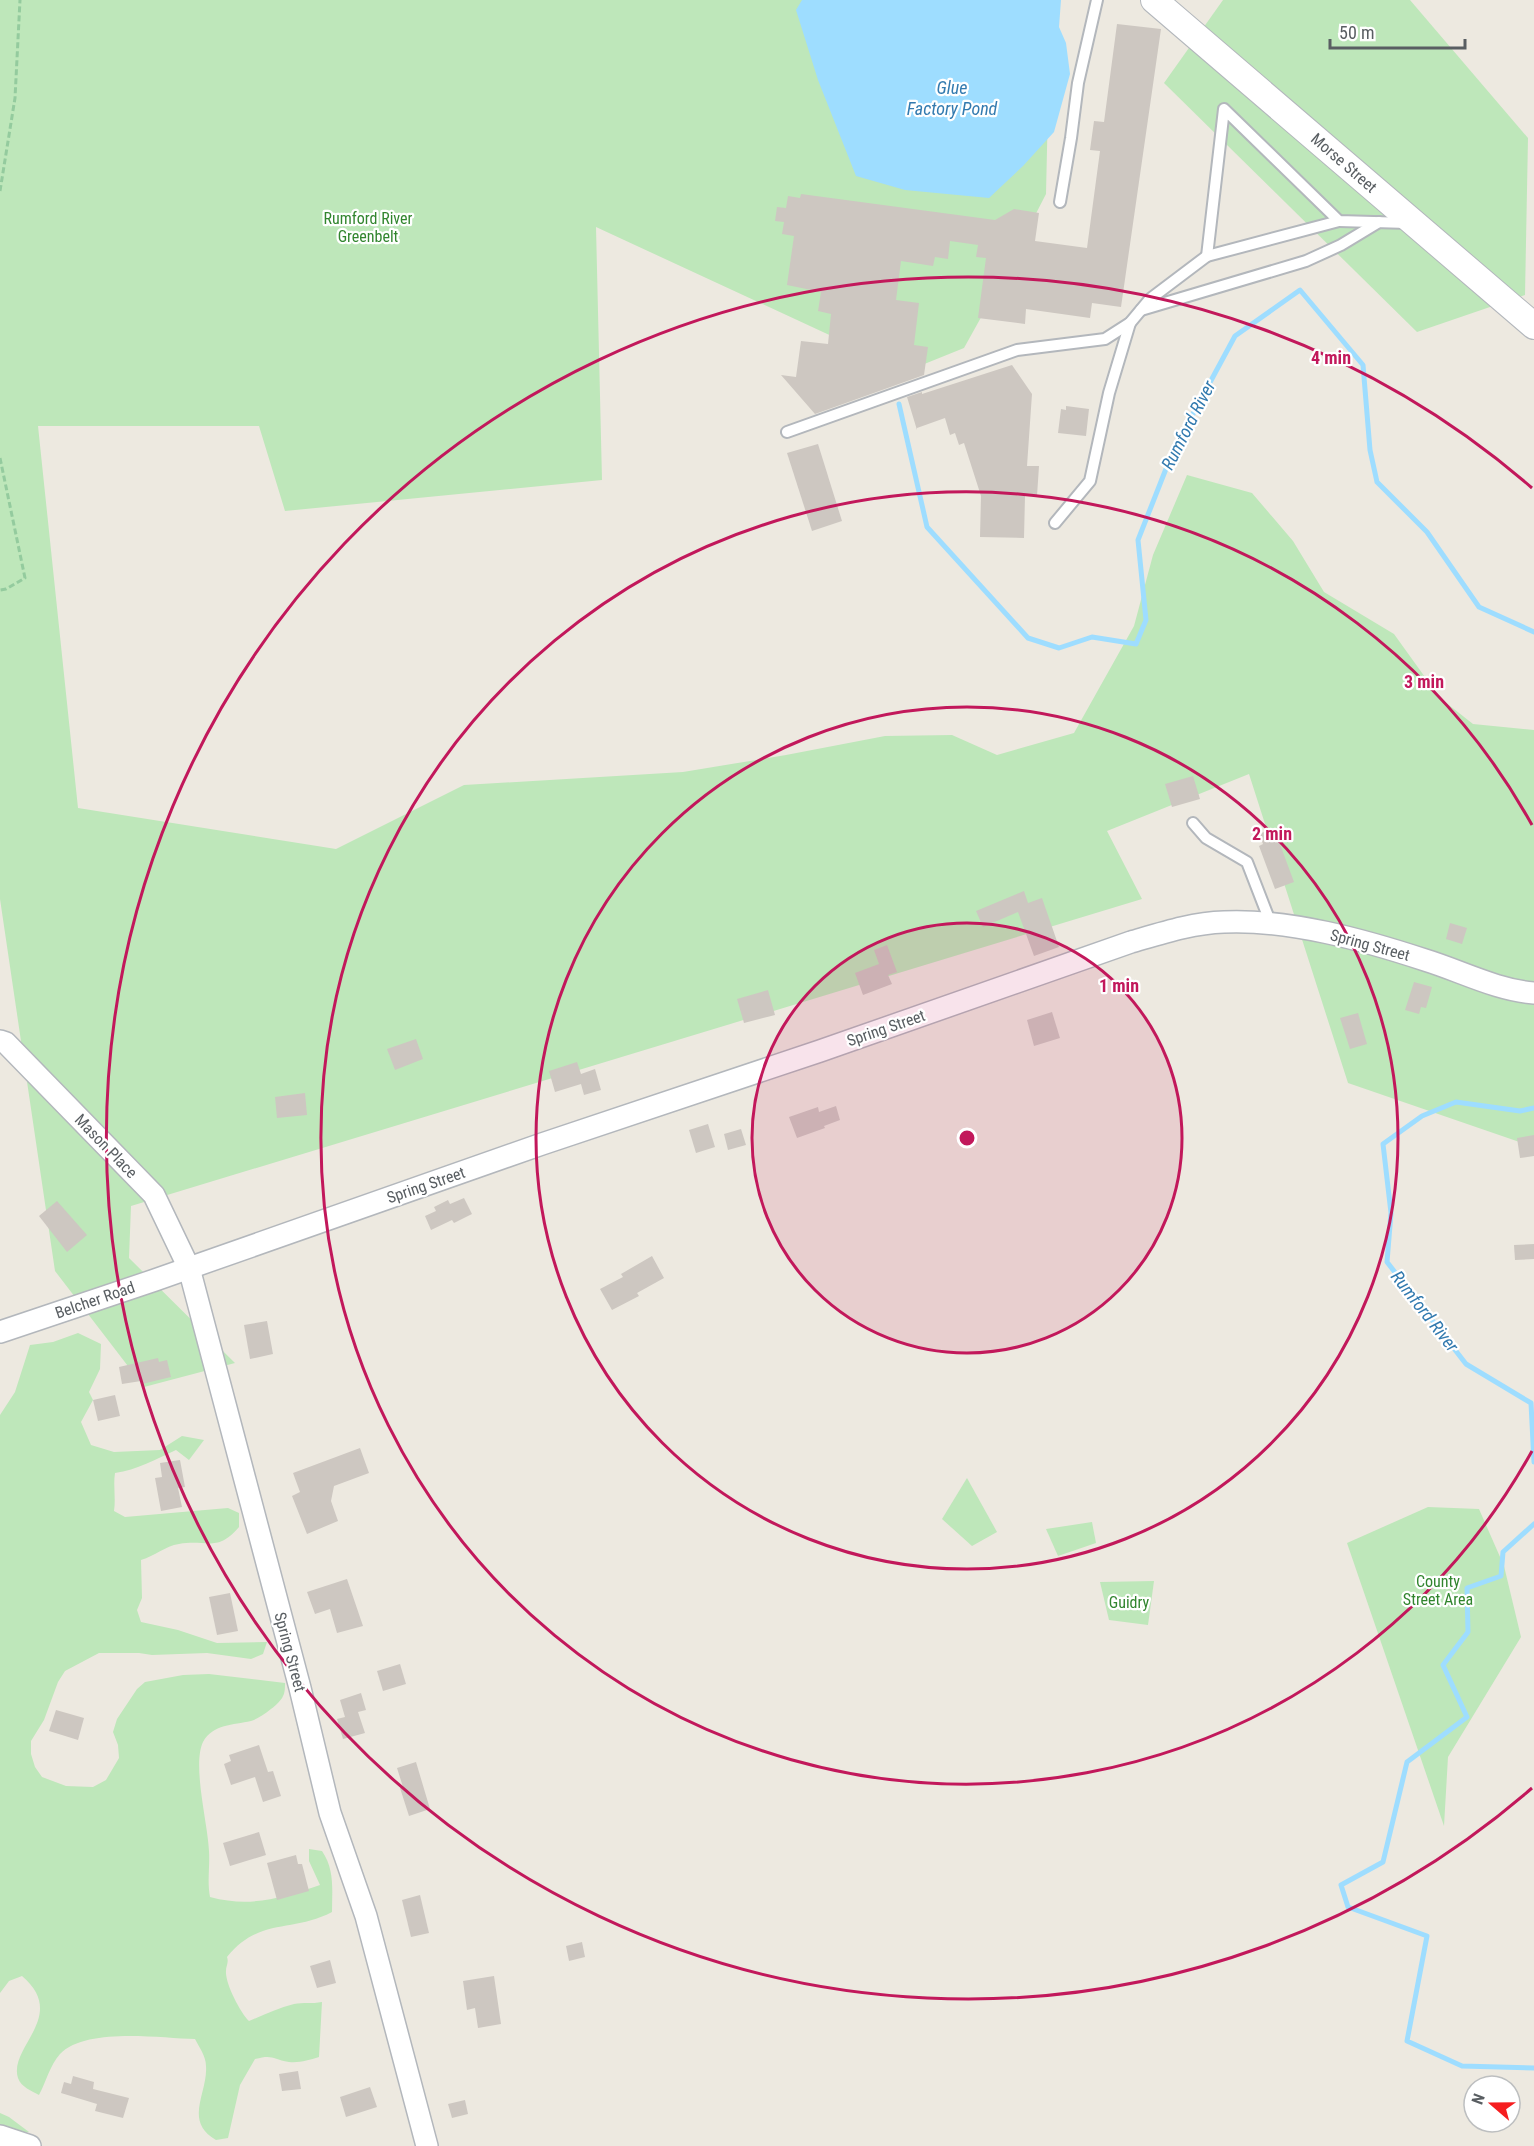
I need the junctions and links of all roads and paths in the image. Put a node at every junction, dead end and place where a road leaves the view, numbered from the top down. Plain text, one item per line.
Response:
1 (20, 0) edge
2 (1097, 0) edge
3 (1154, 0) edge
4 (0, 191) edge
5 (1059, 202) dead end
6 (1339, 221) junction
7 (1379, 222) junction
8 (1414, 223) junction
9 (1207, 256) junction
10 (1141, 310) junction
11 (1130, 323) junction
12 (1534, 326) edge
13 (787, 432) dead end
14 (0, 458) edge
15 (1055, 523) dead end
16 (0, 590) edge
17 (1193, 823) dead end
18 (1271, 925) junction
19 (1534, 993) edge
20 (0, 1041) edge
21 (189, 1268) junction
22 (0, 1332) edge
23 (0, 2136) edge
24 (30, 2146) edge
25 (427, 2146) edge

1 - 4 path
2 - 5 lane
3 - 8 street, Morse Street
6 - 7 lane
6 - 9 lane
6 - 9 lane
7 - 8 lane
7 - 10 lane
8 - 12 street, Morse Street
9 - 10 lane
10 - 11 lane
11 - 13 lane
11 - 15 lane
14 - 16 path
17 - 18 lane
18 - 19 street, Spring Street
18 - 21 street, Spring Street
20 - 21 street, Mason Place
21 - 22 street, Belcher Road
21 - 25 street, Spring Street
23 - 24 street

